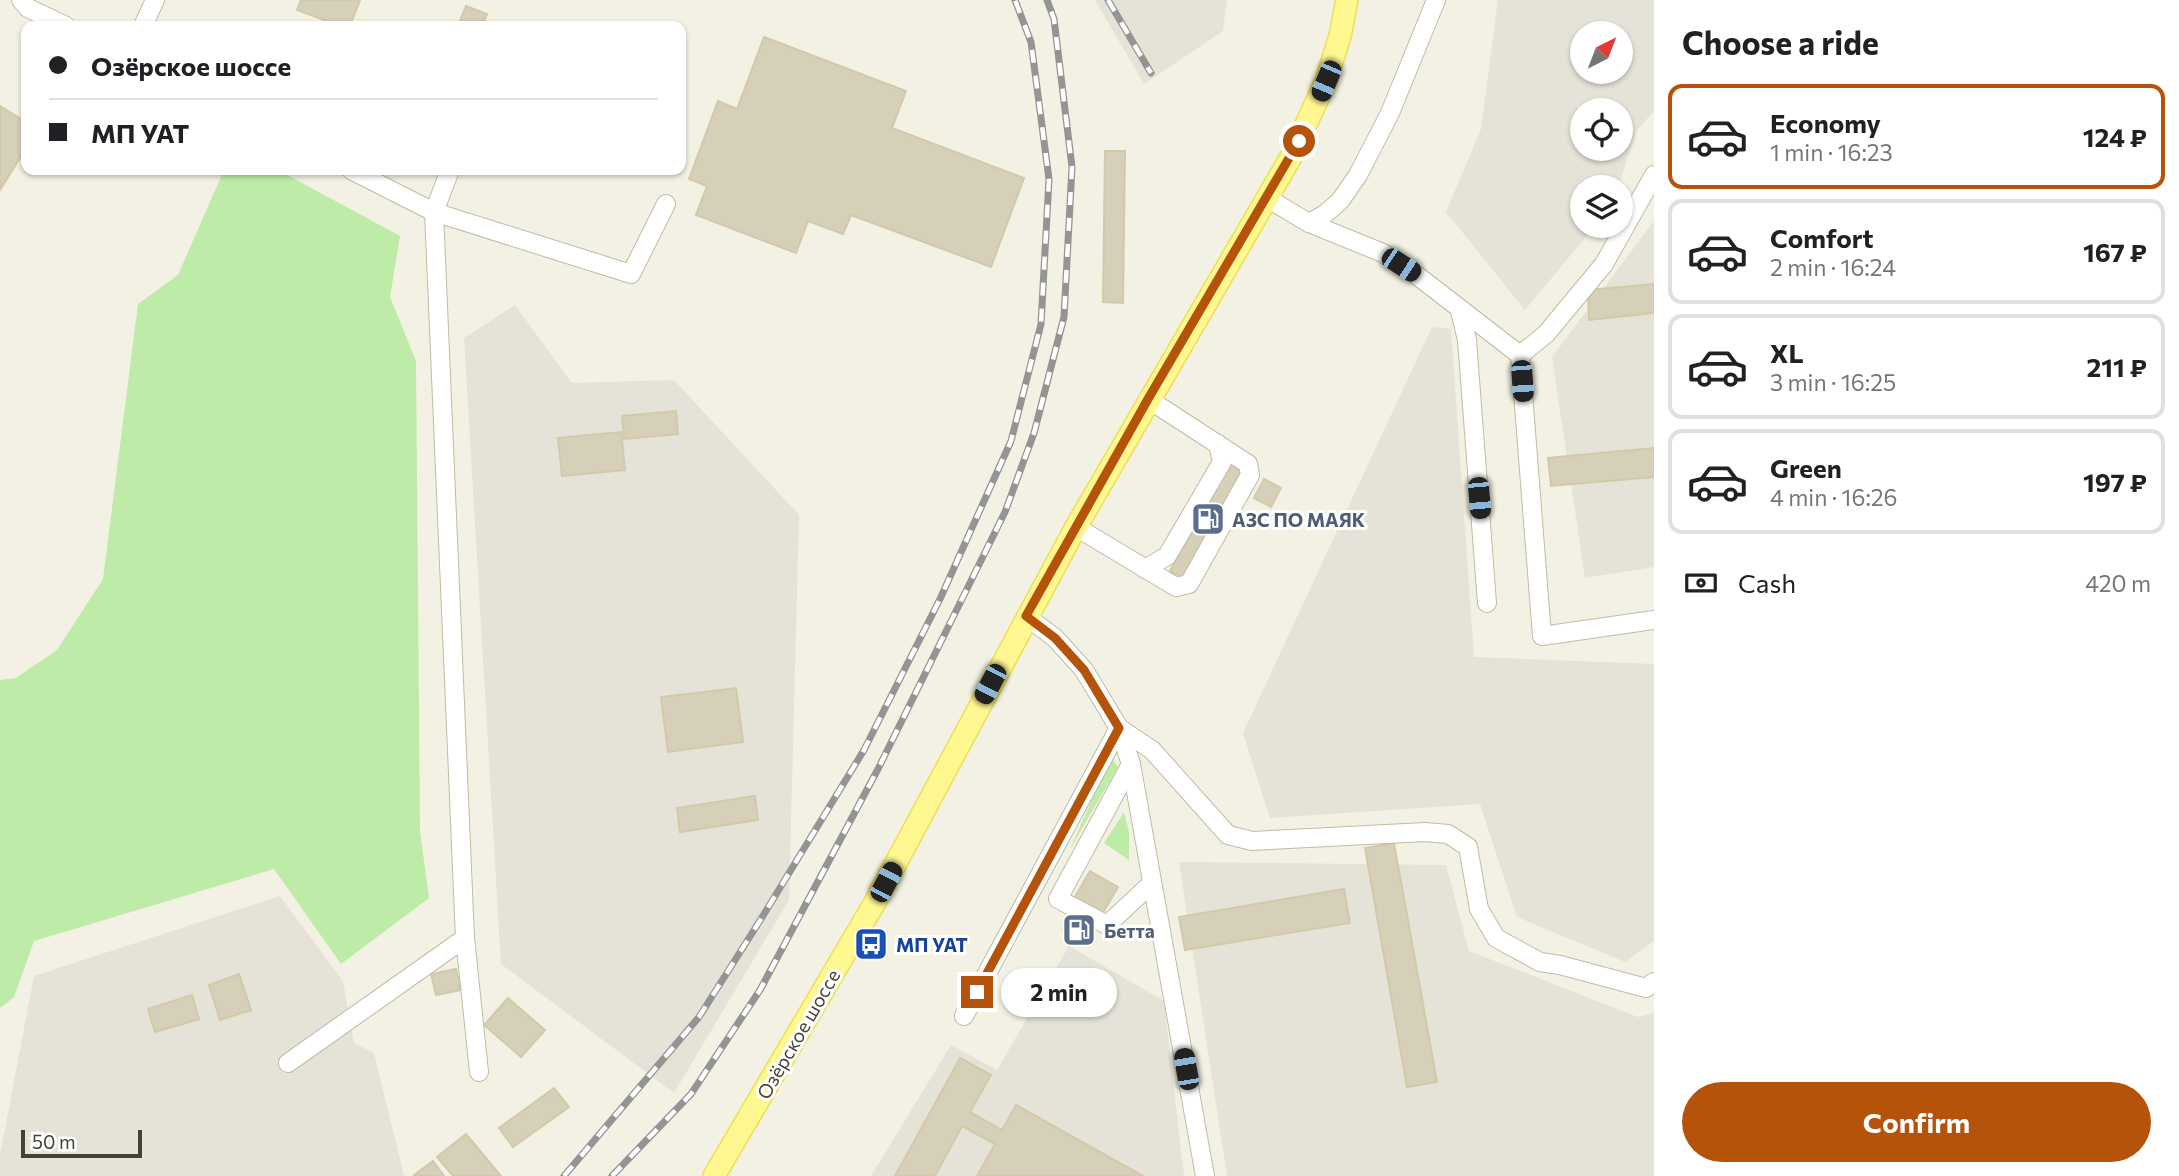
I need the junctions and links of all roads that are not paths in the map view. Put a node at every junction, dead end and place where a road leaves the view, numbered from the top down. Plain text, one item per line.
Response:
1 (21, 0) edge
2 (155, 0) edge
3 (1347, 0) edge
4 (1436, 0) edge
5 (55, 21) edge
6 (145, 21) edge
7 (361, 175) edge
8 (448, 175) edge
9 (1654, 175) edge
10 (1267, 198) junction
11 (666, 204) dead end
12 (434, 212) junction
13 (1309, 223) junction
14 (1461, 311) junction
15 (1521, 355) junction
16 (1148, 399) junction
17 (1218, 444) junction
18 (1076, 527) junction
19 (1145, 569) junction
20 (1487, 603) dead end
21 (1026, 616) junction
22 (1654, 620) edge
23 (1119, 728) junction
24 (1131, 764) junction
25 (1152, 883) junction
26 (466, 939) junction
27 (1651, 989) edge
28 (964, 1016) dead end
29 (288, 1063) dead end
30 (479, 1072) dead end
31 (714, 1176) edge
32 (1205, 1176) edge

1 - 5 street
2 - 6 street
3 - 10 main road, Озёрское шоссе
4 - 13 street
7 - 12 street
8 - 12 street
9 - 15 street
10 - 13 street
10 - 16 main road, Озёрское шоссе
11 - 12 street
12 - 26 street
13 - 14 street
14 - 15 street
14 - 20 street
15 - 22 street
16 - 17 street
16 - 18 main road, Озёрское шоссе
17 - 19 street
17 - 19 street
18 - 19 street
18 - 21 main road, Озёрское шоссе
21 - 23 street
21 - 31 main road, Озёрское шоссе
23 - 24 street
23 - 27 street
23 - 28 street
24 - 25 street
24 - 25 street
25 - 32 street
26 - 29 street
26 - 30 street

